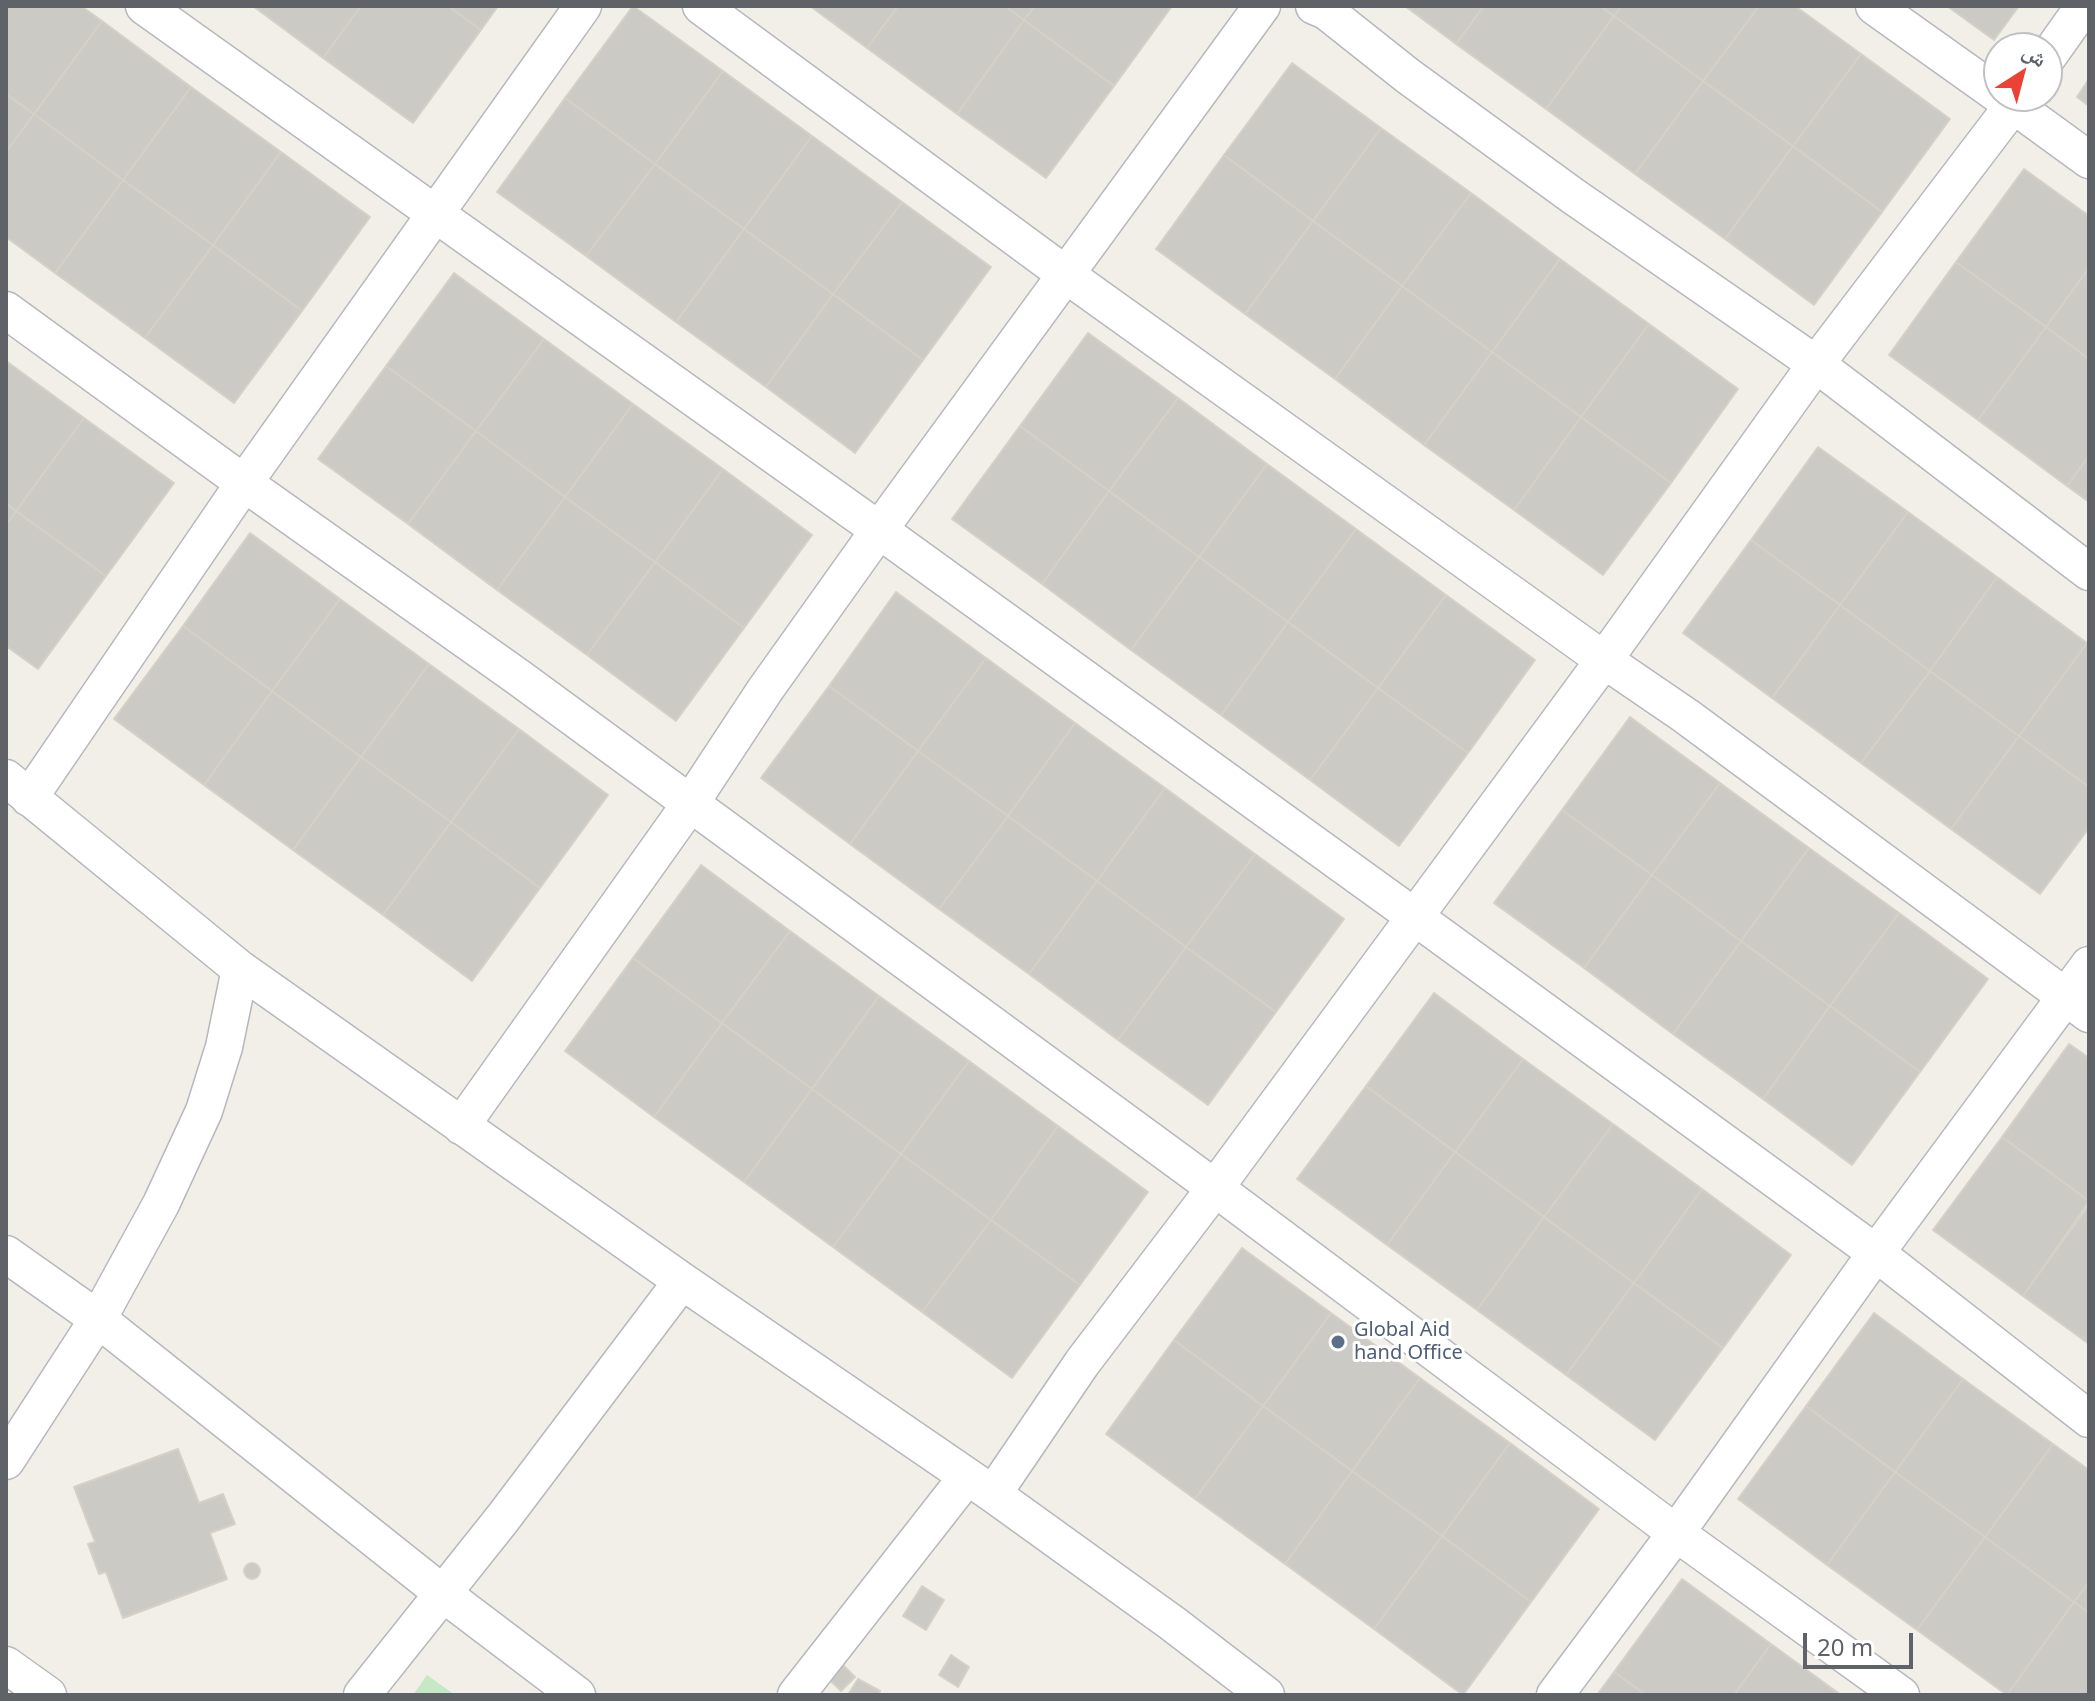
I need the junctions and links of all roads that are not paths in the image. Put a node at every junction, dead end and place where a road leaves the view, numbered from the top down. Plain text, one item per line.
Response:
1 (144, 6) edge
2 (583, 6) edge
3 (701, 6) edge
4 (1262, 6) edge
5 (1314, 6) edge
6 (1874, 6) edge
7 (2084, 6) edge
8 (2063, 36) edge
9 (1983, 81) edge
10 (1998, 112) edge
11 (2026, 112) edge
12 (2089, 160) edge
13 (436, 213) junction
14 (1065, 274) junction
15 (6, 310) edge
16 (1816, 364) junction
17 (244, 483) junction
18 (879, 530) junction
19 (2089, 572) edge
20 (1604, 660) junction
21 (18, 788) edge
22 (690, 804) junction
23 (1415, 917) junction
24 (2089, 965) edge
25 (240, 969) junction
26 (2078, 1006) edge
27 (461, 1126) junction
28 (1215, 1188) junction
29 (1876, 1253) junction
30 (6, 1254) edge
31 (682, 1281) junction
32 (98, 1319) junction
33 (2089, 1419) edge
34 (6, 1461) edge
35 (980, 1486) junction
36 (1676, 1533) junction
37 (441, 1592) junction
38 (6, 1665) edge
39 (48, 1695) edge
40 (362, 1695) edge
41 (577, 1695) edge
42 (796, 1695) edge
43 (1266, 1695) edge
44 (1555, 1695) edge
45 (1901, 1695) edge

1 - 13 street
2 - 13 street
3 - 14 street
4 - 14 street
5 - 16 street
6 - 9 street
7 - 8 street
10 - 16 street
11 - 12 street
13 - 17 street
13 - 18 street
14 - 18 street
14 - 20 street
15 - 17 street
16 - 19 street
16 - 20 street
17 - 21 street
17 - 22 street
18 - 22 street
18 - 23 street
20 - 23 street
20 - 26 street
21 - 25 street
22 - 27 street
22 - 28 street
23 - 28 street
23 - 29 street
24 - 26 street
25 - 27 street
25 - 32 street
26 - 29 street
27 - 31 street
28 - 35 street
28 - 36 street
29 - 33 street
29 - 36 street
30 - 32 street
31 - 35 street
31 - 37 street
32 - 34 street
32 - 37 street
35 - 42 street
35 - 43 street
36 - 44 street
36 - 45 street
37 - 40 street
37 - 41 street
38 - 39 street

